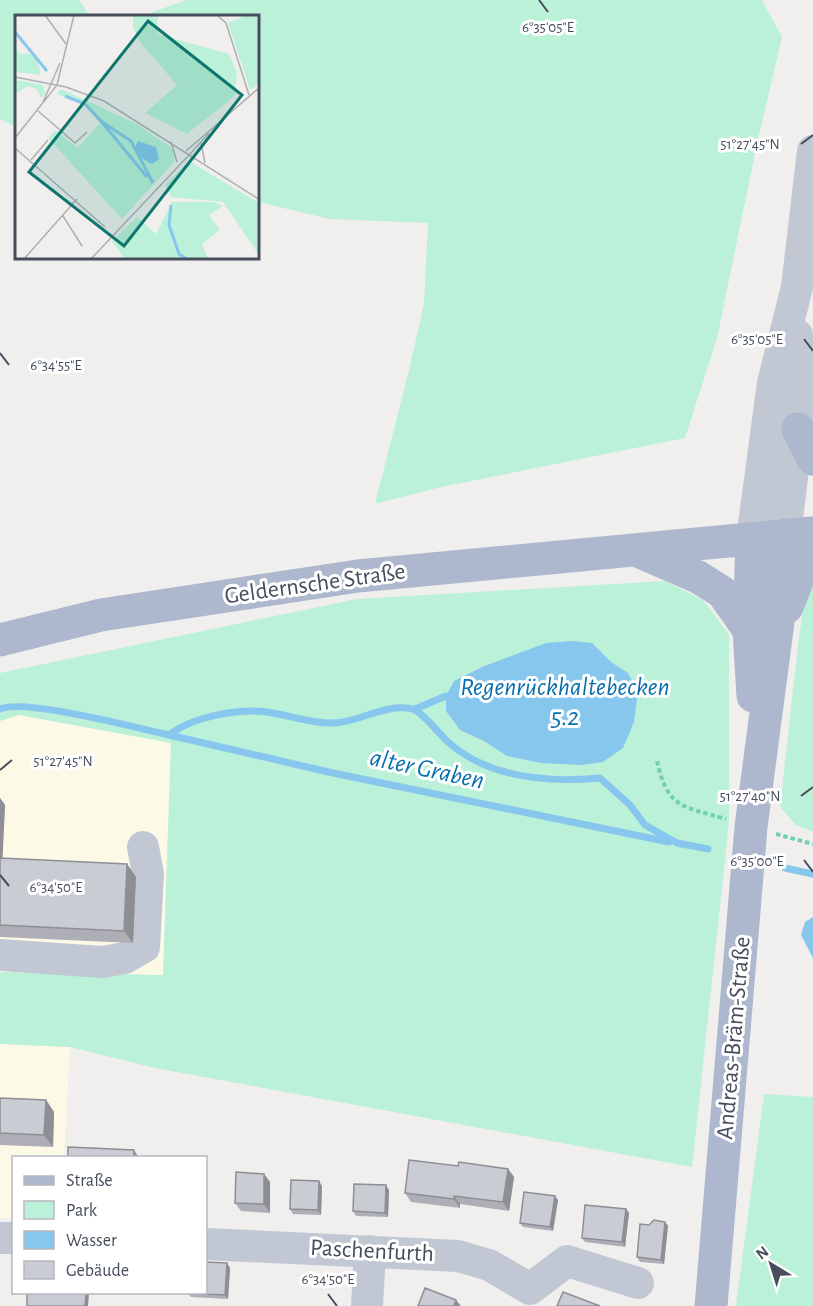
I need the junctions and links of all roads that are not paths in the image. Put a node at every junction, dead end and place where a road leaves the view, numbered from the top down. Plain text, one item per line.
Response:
1 (813, 151) edge
2 (797, 286) junction
3 (798, 429) junction
4 (813, 459) edge
5 (799, 534) edge
6 (752, 539) junction
7 (633, 549) junction
8 (813, 556) edge
9 (763, 630) junction
10 (0, 640) edge
11 (143, 847) dead end
12 (0, 955) edge
13 (207, 1244) edge
14 (370, 1251) junction
15 (638, 1284) dead end
16 (367, 1306) edge
17 (711, 1306) edge

1 - 2 street
2 - 3 street
2 - 6 street
3 - 4 main road
3 - 5 street
5 - 6 main road, Geldernsche Straße
5 - 9 main road, Andreas-Bräm-Straße
6 - 7 main road, Geldernsche Straße
6 - 9 main road, Andreas-Bräm-Straße
7 - 9 main road, Geldernsche Straße
7 - 10 main road, Geldernsche Straße
8 - 9 main road
9 - 17 main road, Andreas-Bräm-Straße
11 - 12 street
13 - 14 street, Paschenfurth
14 - 15 street, Paschenfurth
14 - 16 street

